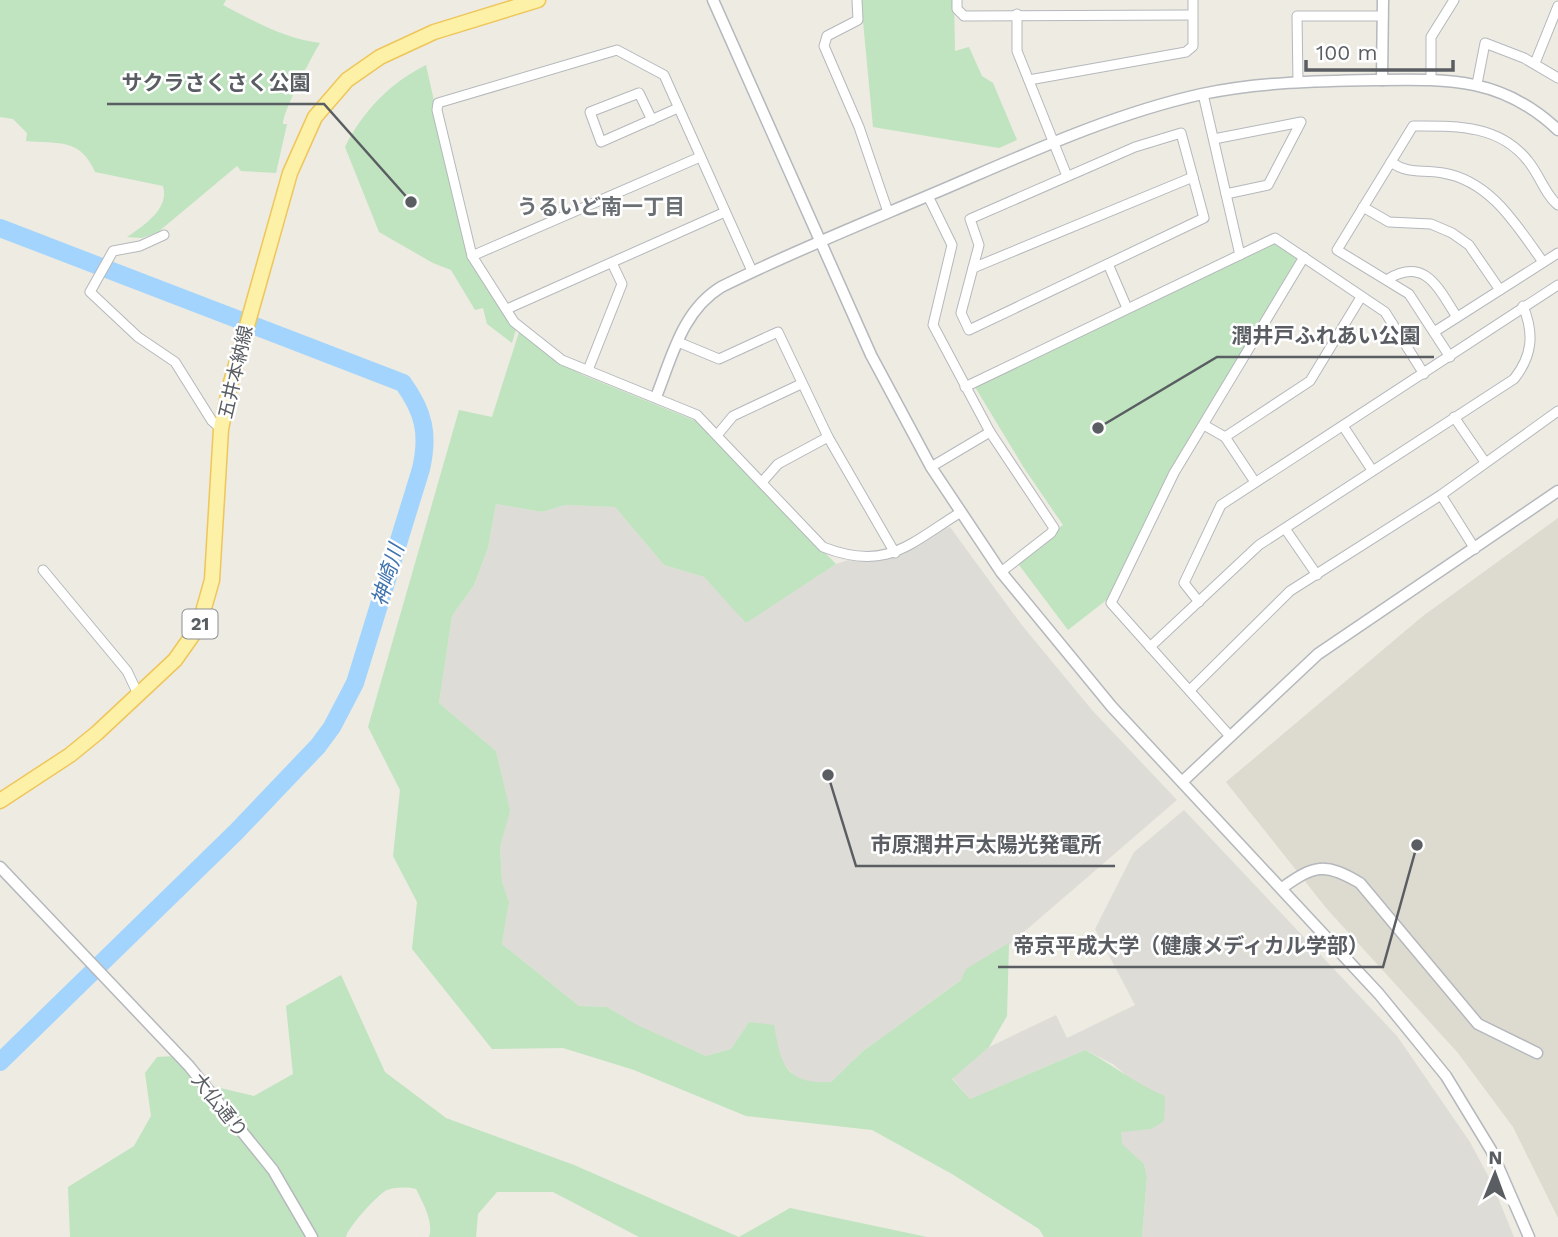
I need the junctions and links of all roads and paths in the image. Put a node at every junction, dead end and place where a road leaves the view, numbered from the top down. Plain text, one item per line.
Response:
1 (538, 0) edge
2 (713, 0) edge
3 (858, 0) edge
4 (957, 0) edge
5 (1193, 0) edge
6 (1382, 0) edge
7 (1454, 0) edge
8 (1558, 6) edge
9 (1017, 14) junction
10 (1192, 15) junction
11 (1382, 16) junction
12 (1555, 22) edge
13 (1535, 63) junction
14 (1558, 78) edge
15 (1431, 79) junction
16 (1029, 80) junction
17 (1382, 80) junction
18 (1298, 82) junction
19 (1477, 84) junction
20 (1203, 94) junction
21 (678, 108) junction
22 (652, 120) junction
23 (1558, 130) edge
24 (1214, 139) junction
25 (1054, 142) junction
26 (700, 157) junction
27 (1391, 162) junction
28 (1067, 176) junction
29 (1193, 177) junction
30 (1226, 194) junction
31 (928, 196) junction
32 (1363, 207) junction
33 (1558, 207) edge
34 (725, 212) junction
35 (888, 212) junction
36 (164, 236) dead end
37 (822, 243) junction
38 (1558, 253) edge
39 (472, 256) junction
40 (1240, 256) junction
41 (1304, 257) junction
42 (1543, 262) junction
43 (612, 263) junction
44 (1108, 264) junction
45 (973, 268) junction
46 (752, 271) junction
47 (1388, 279) junction
48 (1558, 285) edge
49 (1500, 290) junction
50 (1362, 297) junction
51 (1523, 306) junction
52 (1127, 308) junction
53 (507, 309) junction
54 (1457, 317) junction
55 (1434, 332) junction
56 (678, 342) junction
57 (1450, 357) junction
58 (588, 370) junction
59 (1424, 374) junction
60 (801, 384) junction
61 (965, 387) junction
62 (656, 397) junction
63 (1558, 411) edge
64 (1454, 417) junction
65 (1204, 425) junction
66 (1343, 426) junction
67 (221, 429) junction
68 (990, 432) junction
69 (718, 434) junction
70 (828, 437) junction
71 (1225, 437) junction
72 (1485, 462) junction
73 (931, 467) junction
74 (1372, 470) junction
75 (763, 481) junction
76 (1255, 482) junction
77 (1558, 491) edge
78 (1441, 495) junction
79 (961, 512) junction
80 (1286, 530) junction
81 (1475, 550) junction
82 (895, 553) junction
83 (43, 570) dead end
84 (1001, 572) junction
85 (1317, 575) junction
86 (1199, 603) junction
87 (1150, 647) junction
88 (1189, 690) junction
89 (138, 694) junction
90 (1229, 735) junction
91 (1183, 781) junction
92 (0, 801) edge
93 (0, 867) edge
94 (1282, 888) junction
95 (1537, 1053) dead end
96 (312, 1237) edge
97 (1529, 1237) edge

1 - 67 main road, 五井本納線 / 21
2 - 37 street
3 - 35 street
4 - 9 street
5 - 10 street
6 - 11 street
7 - 15 street
8 - 12 street
9 - 10 street
9 - 16 street
10 - 16 street
11 - 17 street
11 - 18 street
12 - 13 street
13 - 14 street
13 - 19 street
15 - 17 street
15 - 19 street
16 - 25 street
17 - 18 street
18 - 20 street
19 - 23 street
20 - 24 street
20 - 25 street
21 - 22 street
21 - 26 street
21 - 39 street
22 - 22 street
24 - 30 street
24 - 30 street
25 - 28 street
25 - 31 street
26 - 34 street
26 - 39 street
27 - 32 street
27 - 33 street
27 - 42 street
28 - 29 street
28 - 45 street
29 - 44 street
29 - 45 street
30 - 40 street
31 - 35 street
31 - 61 street
32 - 47 street
32 - 49 street
34 - 43 street
34 - 46 street
35 - 37 street
36 - 67 street
37 - 46 street
37 - 73 street
38 - 42 street
39 - 53 street
40 - 41 street
40 - 52 street
41 - 50 street
41 - 65 street
42 - 49 street
43 - 53 street
43 - 58 street
44 - 45 street
44 - 52 street
46 - 56 street
47 - 54 street
47 - 55 street
48 - 51 street
49 - 54 street
50 - 59 street
50 - 71 street
51 - 57 street
51 - 64 street
52 - 61 street
53 - 58 street
54 - 55 street
55 - 57 street
56 - 60 street
56 - 62 street
57 - 59 street
58 - 62 street
59 - 66 street
60 - 69 street
60 - 70 street
61 - 68 street
62 - 69 street
63 - 72 street
64 - 72 street
64 - 74 street
65 - 71 street
65 - 87 street
66 - 74 street
66 - 76 street
67 - 89 main road, 五井本納線 / 21
68 - 73 street
68 - 84 street
69 - 75 street
70 - 75 street
70 - 82 street
71 - 76 street
72 - 78 street
73 - 79 street
74 - 80 street
75 - 82 street
76 - 86 street
77 - 81 street
78 - 81 street
78 - 85 street
79 - 82 street
79 - 84 street
80 - 85 street
80 - 86 street
81 - 90 street
83 - 89 street
84 - 91 street
85 - 88 street
86 - 87 street
87 - 88 street
88 - 90 street
89 - 92 main road, 五井本納線 / 21
90 - 91 street
91 - 94 street
93 - 96 street, 大仏通り
94 - 95 street
94 - 97 street

